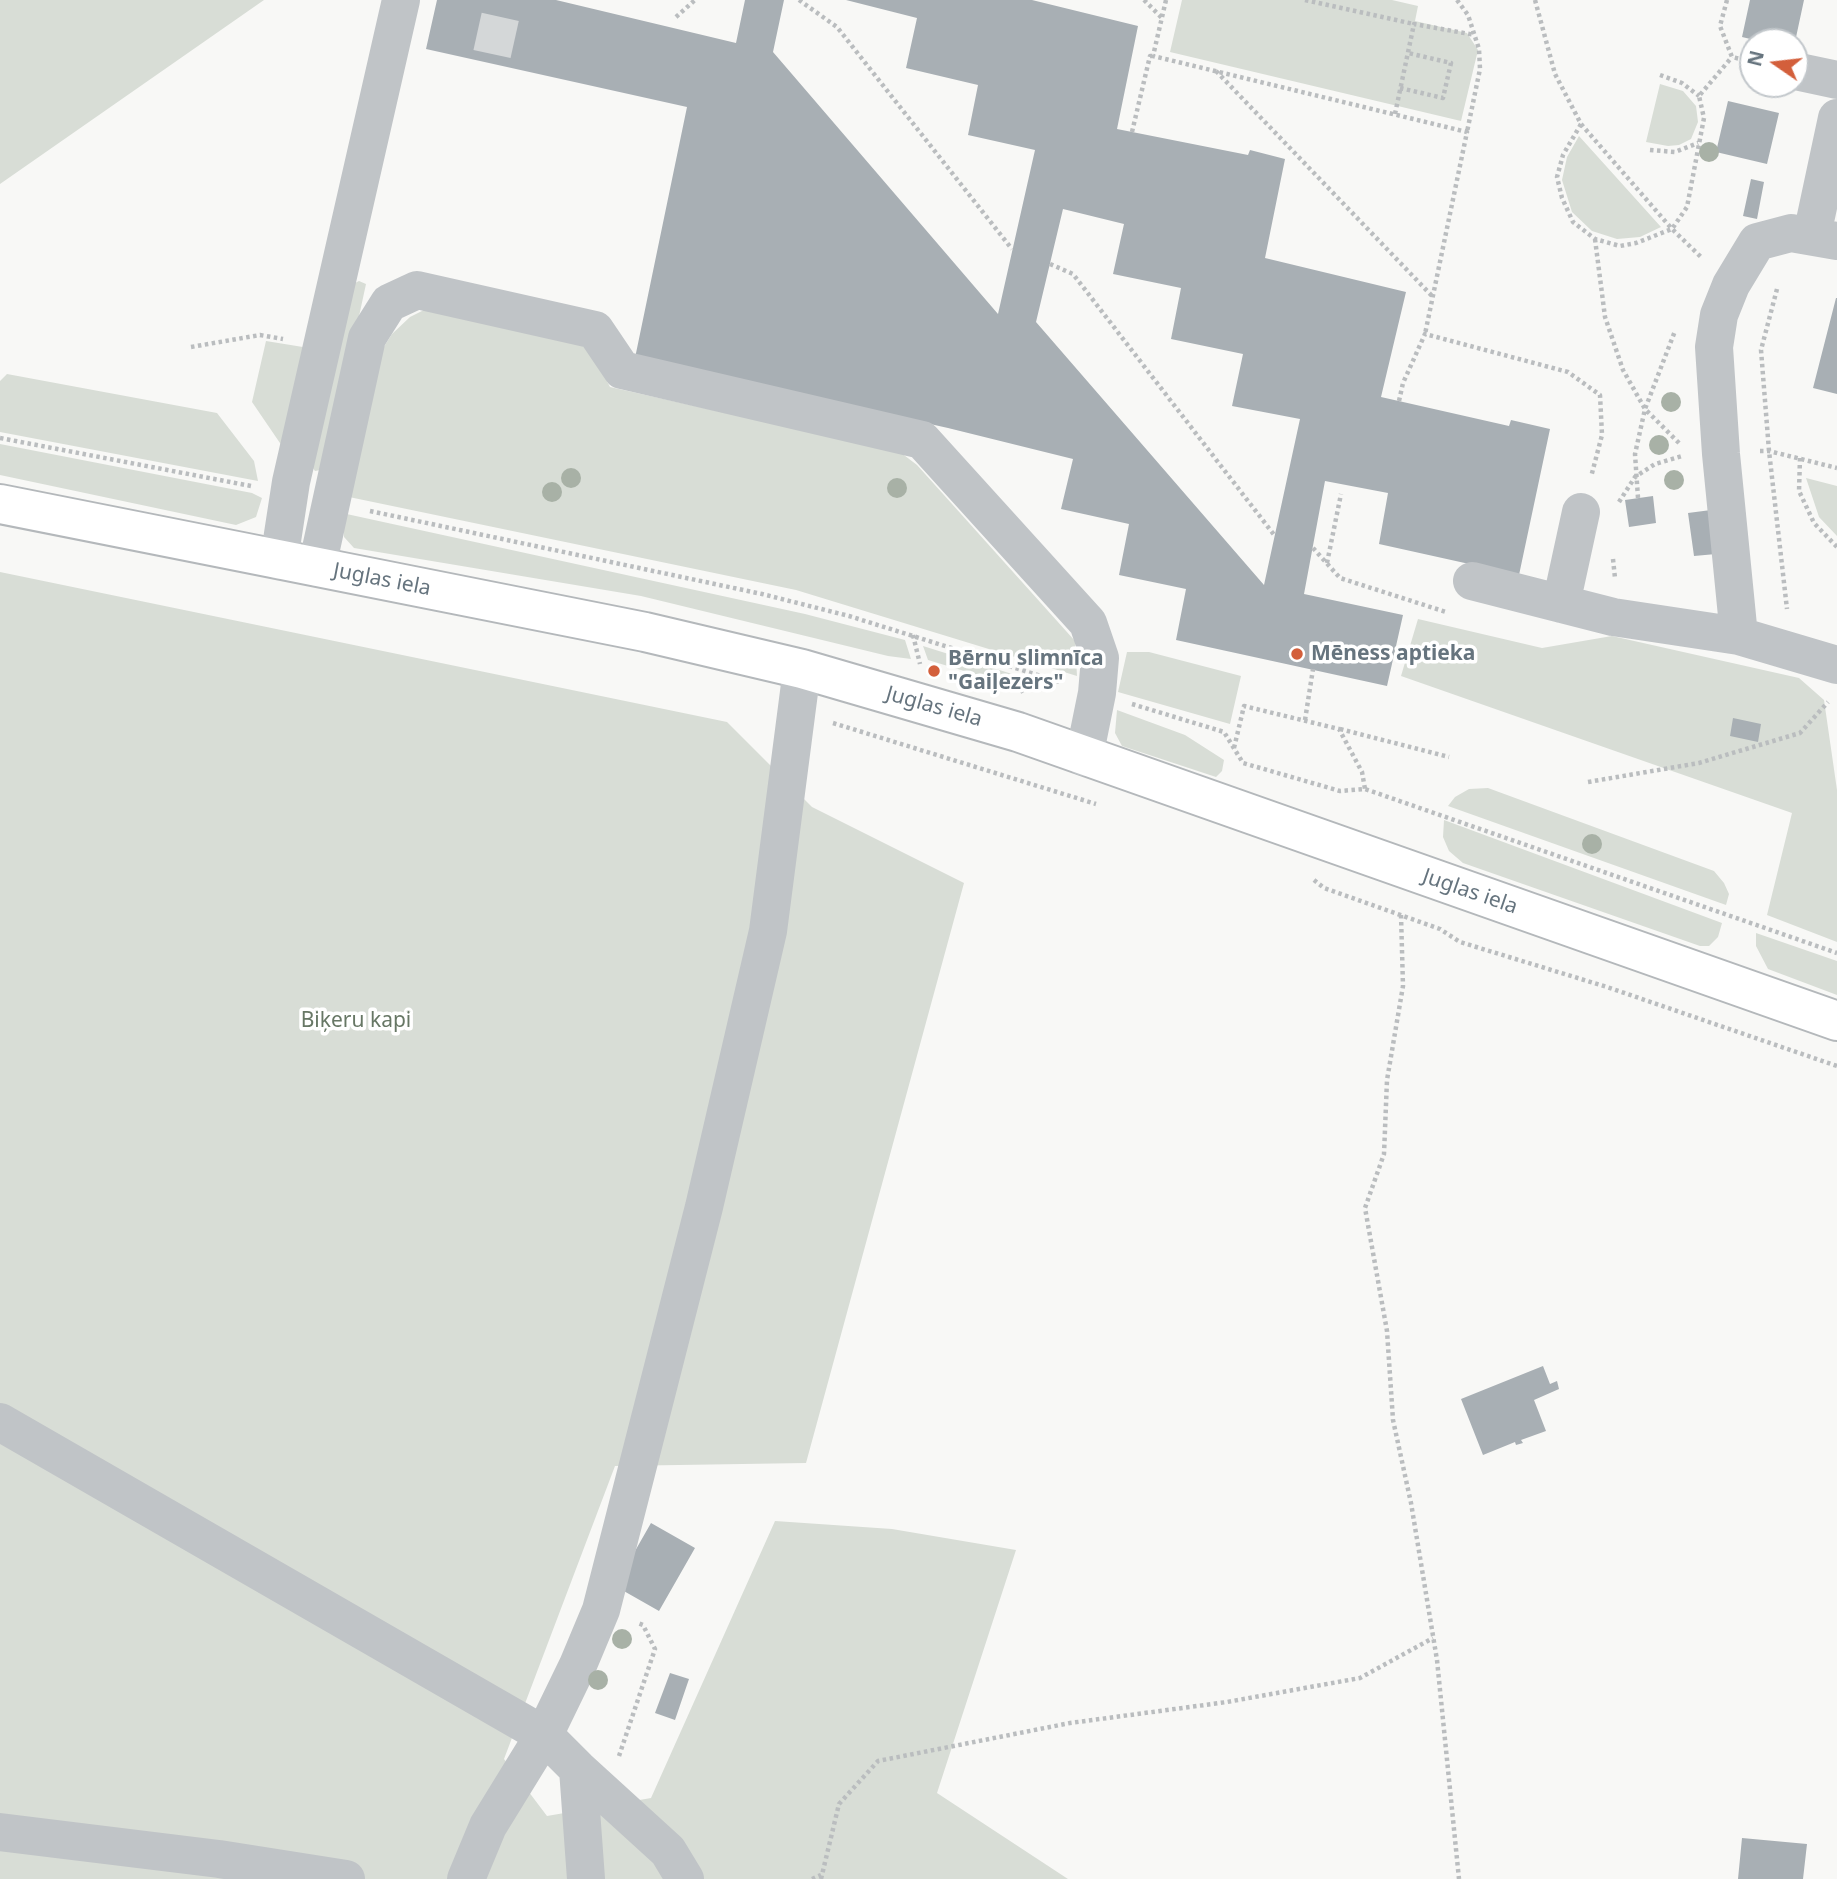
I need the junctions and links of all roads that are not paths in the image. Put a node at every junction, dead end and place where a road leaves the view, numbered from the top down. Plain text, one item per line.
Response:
1 (401, 0) edge
2 (1809, 74) edge
3 (1837, 80) edge
4 (1837, 118) edge
5 (1813, 236) edge
6 (0, 504) edge
7 (1599, 512) road end
8 (279, 560) junction
9 (317, 567) junction
10 (1472, 582) dead end
11 (1561, 604) junction
12 (1739, 636) junction
13 (802, 669) junction
14 (1835, 681) edge
15 (1084, 757) junction
16 (1837, 1021) edge
17 (0, 1422) edge
18 (544, 1735) junction
19 (592, 1781) junction
20 (0, 1832) edge
21 (346, 1879) edge
22 (466, 1879) edge
23 (586, 1879) edge
24 (685, 1879) edge

1 - 8 street
2 - 3 street
4 - 5 street
5 - 12 street
6 - 8 main road, Juglas iela
7 - 11 street
8 - 9 main road, Juglas iela
9 - 13 main road, Juglas iela
9 - 15 street
10 - 11 street
11 - 12 street
12 - 14 street
13 - 15 main road, Juglas iela
13 - 18 street
15 - 16 main road, Juglas iela
17 - 18 street
18 - 19 street
18 - 22 street
19 - 23 street
19 - 24 street
20 - 21 street

